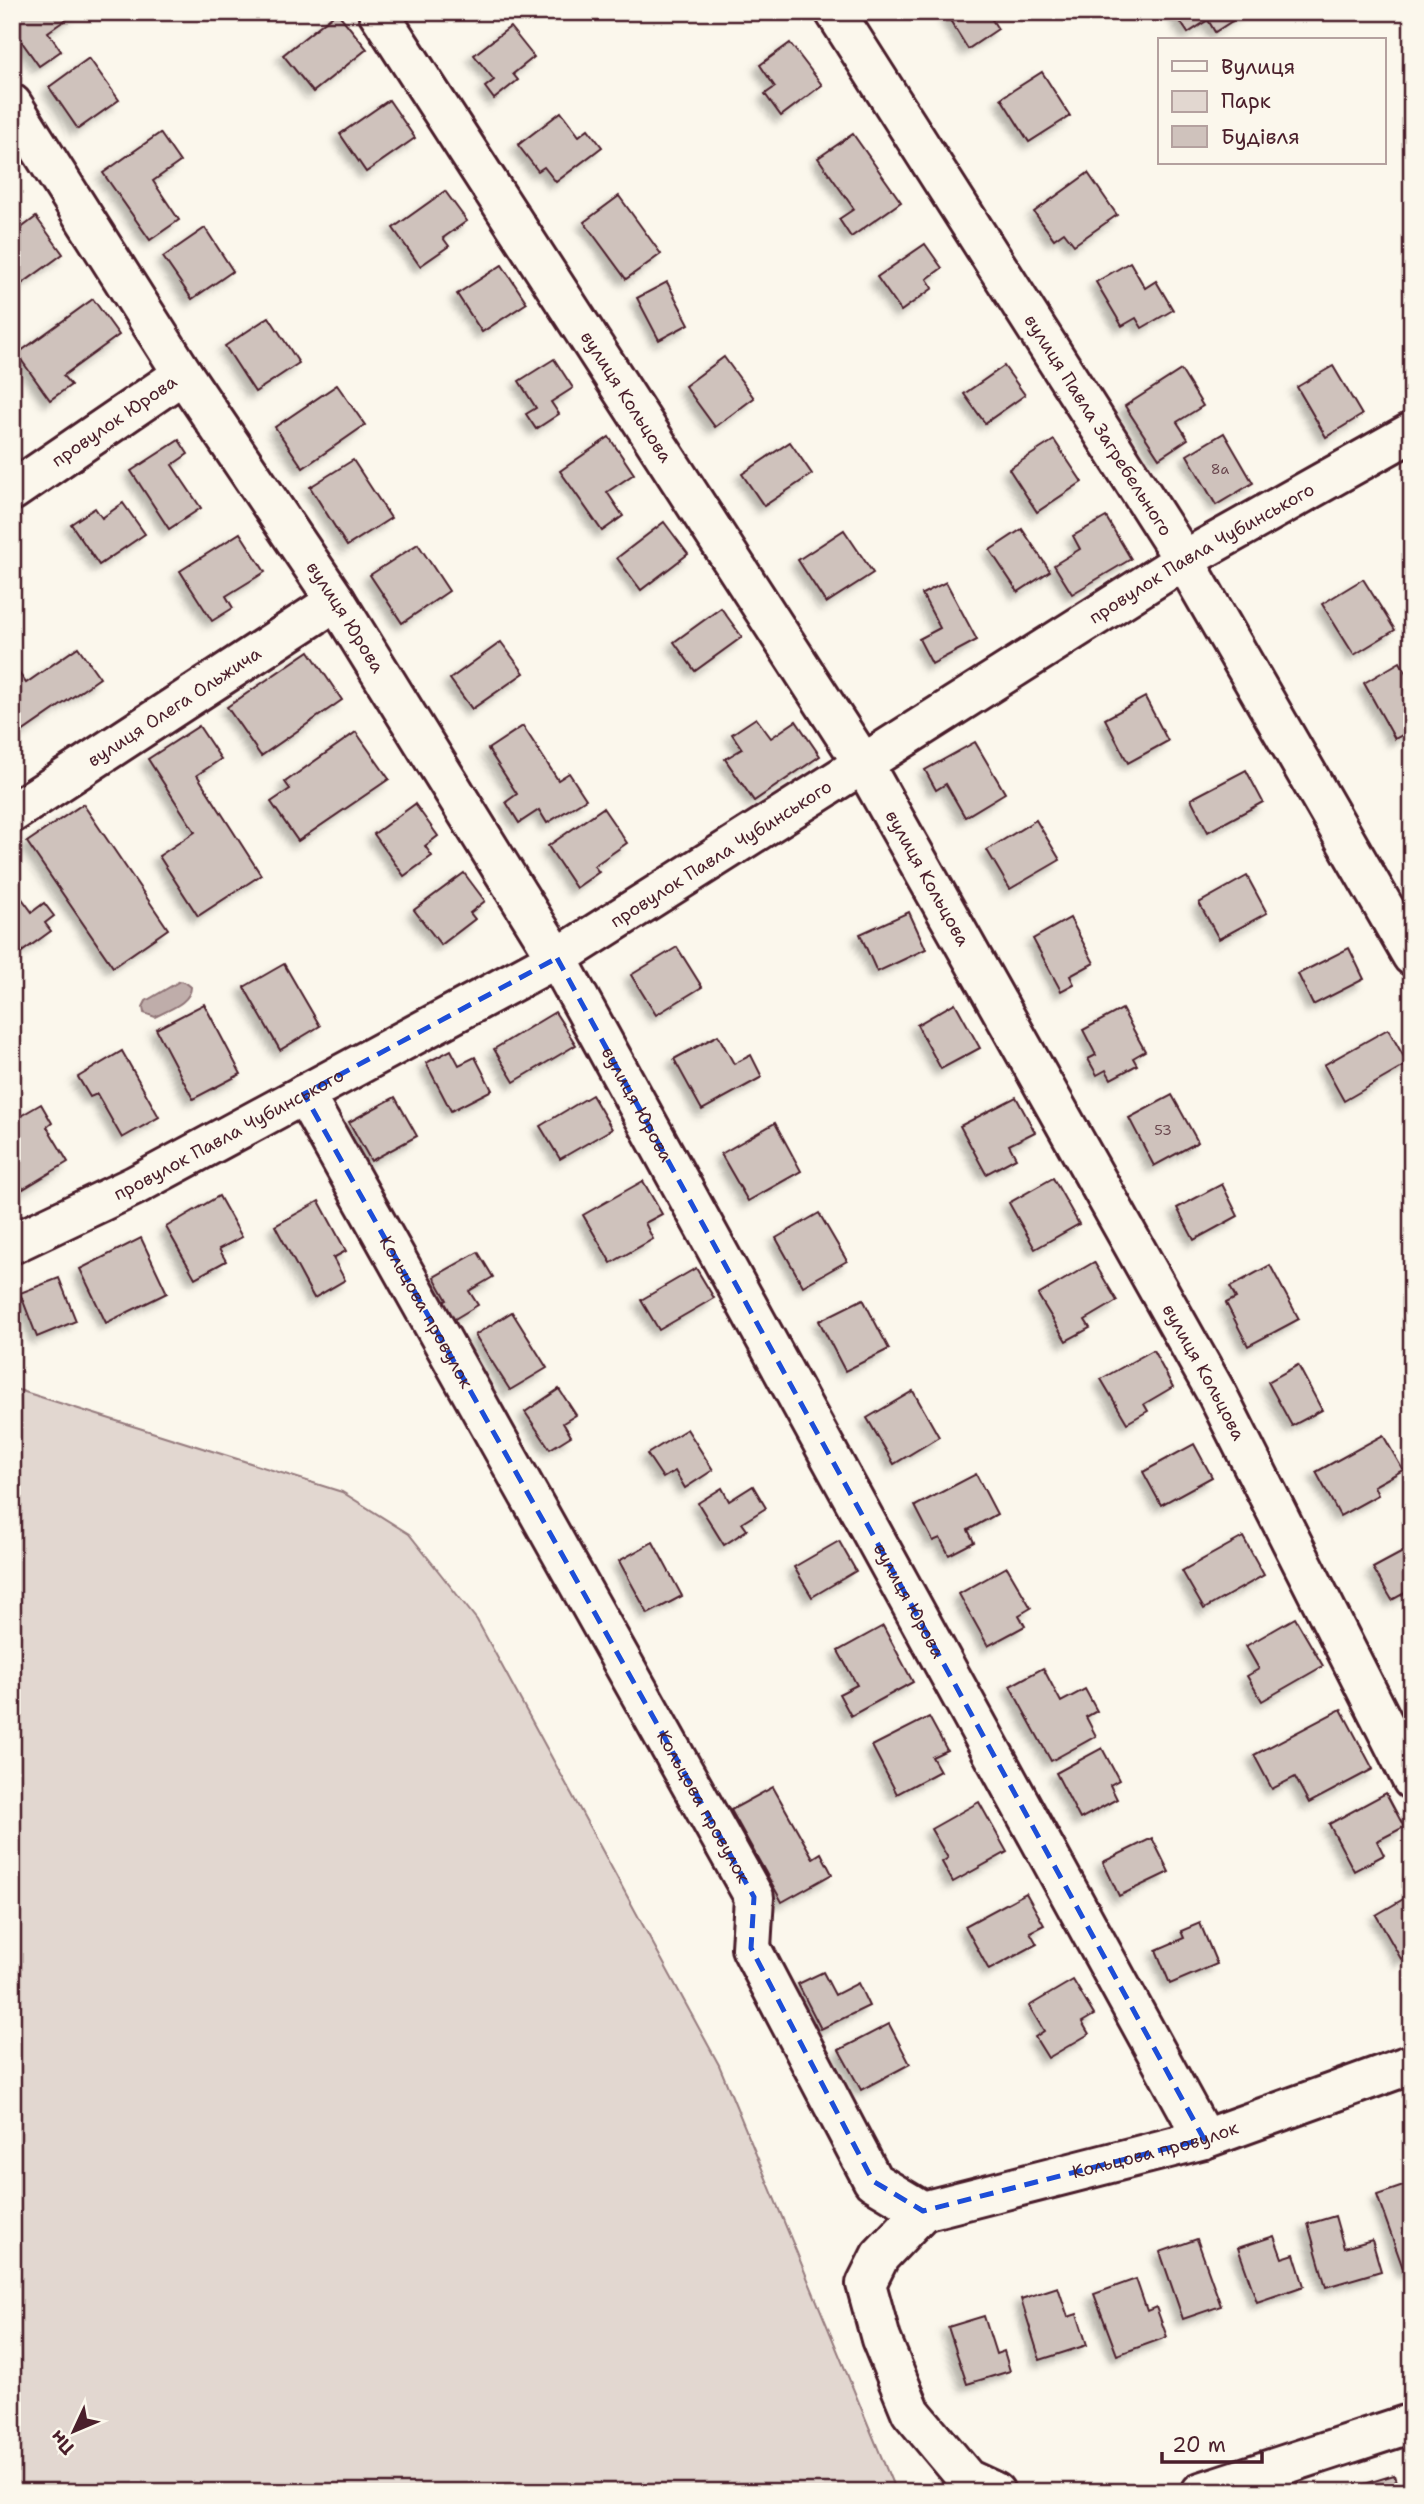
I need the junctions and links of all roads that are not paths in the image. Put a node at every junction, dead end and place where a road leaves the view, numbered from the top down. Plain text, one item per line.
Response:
1 (378, 12) edge
2 (835, 12) edge
3 (12, 104) edge
4 (183, 374) junction
5 (1412, 432) edge
6 (12, 491) edge
7 (1184, 560) junction
8 (336, 601) junction
9 (864, 765) junction
10 (12, 813) edge
11 (1412, 956) edge
12 (557, 958) junction
13 (304, 1094) junction
14 (12, 1244) edge
15 (1412, 1780) edge
16 (1412, 2064) edge
17 (1204, 2140) junction
18 (923, 2211) junction
19 (1412, 2423) edge
20 (995, 2492) edge
21 (1201, 2492) edge

1 - 9 street, вулиця Кольцова
2 - 7 street, вулиця Павла Загребельного
3 - 4 street, вулиця Юрова
4 - 6 street, провулок Юрова
4 - 8 street, вулиця Юрова
5 - 7 street, провулок Павла Чубинського
7 - 9 street, провулок Павла Чубинського
7 - 11 street, вулиця Павла Загребельного
8 - 10 street, вулиця Олега Ольжича
8 - 12 street, вулиця Юрова
9 - 12 street, провулок Павла Чубинського
9 - 15 street, вулиця Кольцова
12 - 13 street, провулок Павла Чубинського
12 - 17 street, вулиця Юрова
13 - 14 street, провулок Павла Чубинського
13 - 18 street, Кольцова провулок
16 - 17 street, Кольцова провулок
17 - 18 street, Кольцова провулок
18 - 20 street
19 - 21 street

